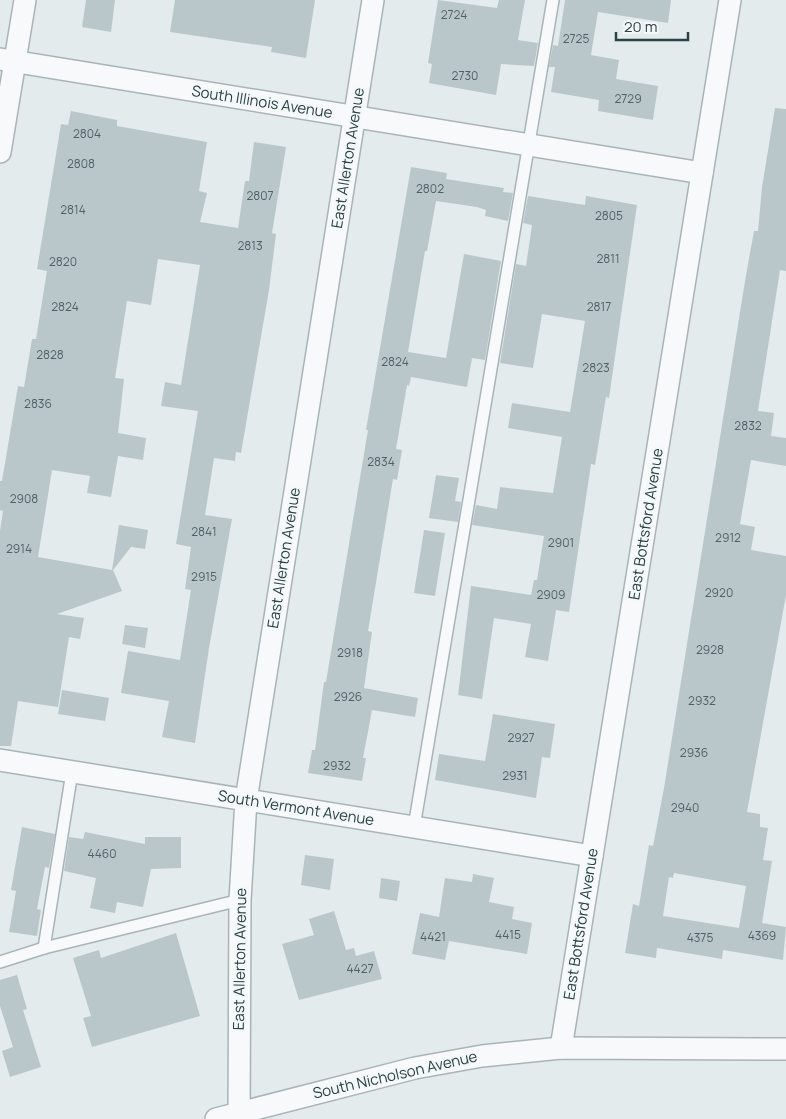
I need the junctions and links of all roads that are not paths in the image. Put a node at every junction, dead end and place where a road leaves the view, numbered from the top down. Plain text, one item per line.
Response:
1 (25, 0) edge
2 (373, 0) edge
3 (552, 0) edge
4 (730, 0) edge
5 (7, 60) edge
6 (354, 116) junction
7 (529, 145) junction
8 (0, 152) edge
9 (702, 173) junction
10 (0, 760) edge
11 (72, 772) junction
12 (246, 800) junction
13 (414, 827) junction
14 (592, 856) junction
15 (240, 900) junction
16 (44, 948) junction
17 (0, 962) edge
18 (561, 1048) junction
19 (786, 1049) edge
20 (239, 1115) edge
21 (216, 1119) edge

1 - 5 street
2 - 6 street, East Allerton Avenue
3 - 7 lane
4 - 9 street, East Bottsford Avenue
5 - 6 street, South Illinois Avenue
5 - 8 street
6 - 7 street, South Illinois Avenue
6 - 12 street, East Allerton Avenue
7 - 9 street, South Illinois Avenue
7 - 13 lane
9 - 14 street, East Bottsford Avenue
10 - 11 street, South Vermont Avenue
11 - 12 street, South Vermont Avenue
11 - 16 lane
12 - 13 street, South Vermont Avenue
12 - 15 street, East Allerton Avenue
13 - 14 street, South Vermont Avenue
14 - 18 street, East Bottsford Avenue
15 - 16 lane
15 - 20 street, East Allerton Avenue
16 - 17 lane
18 - 19 street, South Nicholson Avenue
18 - 20 street, South Nicholson Avenue
20 - 21 street, South Nicholson Avenue

